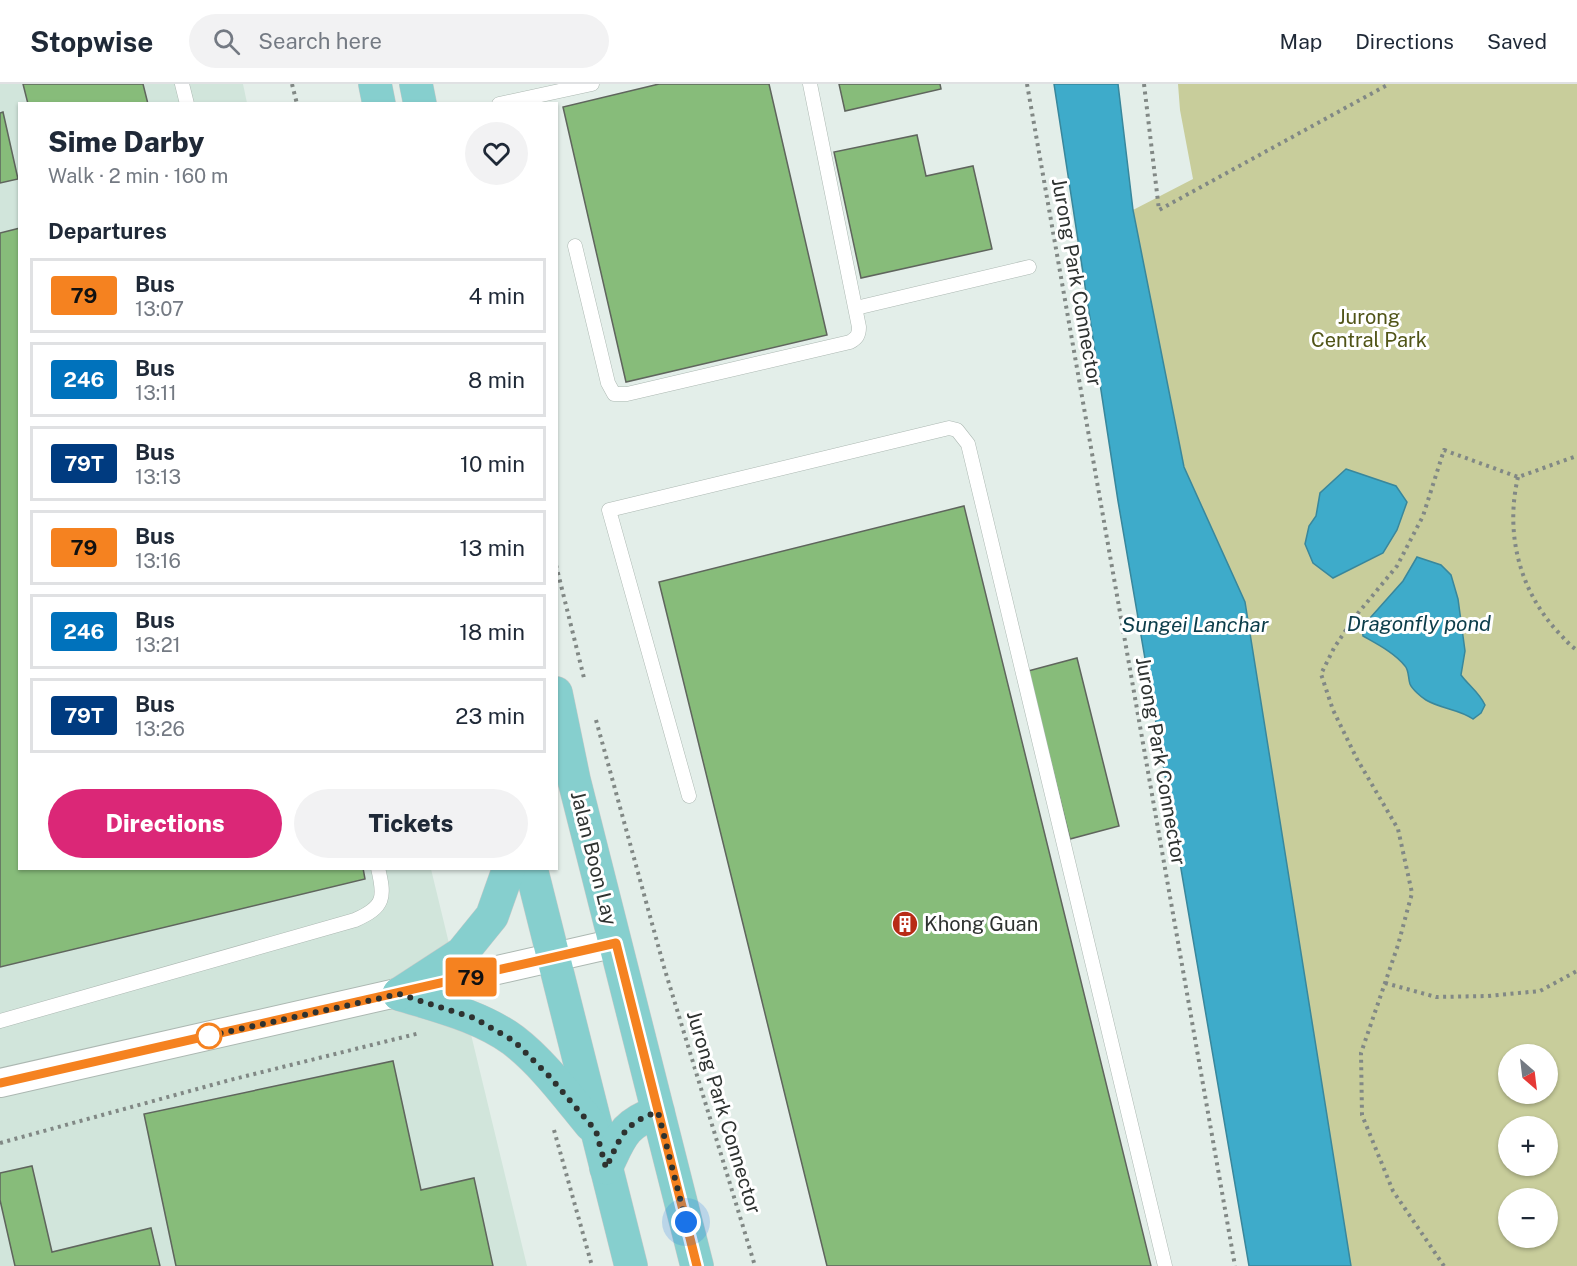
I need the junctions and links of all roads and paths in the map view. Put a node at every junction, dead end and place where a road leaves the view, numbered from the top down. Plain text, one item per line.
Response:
1 (182, 84) edge
2 (292, 84) edge
3 (375, 84) edge
4 (416, 84) edge
5 (592, 84) edge
6 (810, 84) edge
7 (1027, 84) edge
8 (1144, 84) edge
9 (1389, 84) edge
10 (186, 102) edge
11 (296, 102) edge
12 (379, 102) edge
13 (420, 102) edge
14 (508, 102) edge
15 (575, 246) dead end
16 (1029, 267) dead end
17 (856, 308) junction
18 (1577, 456) edge
19 (1518, 477) junction
20 (558, 581) edge
21 (1577, 650) edge
22 (571, 688) edge
23 (595, 717) dead end
24 (689, 796) dead end
25 (378, 870) edge
26 (508, 870) edge
27 (532, 870) edge
28 (616, 943) junction
29 (554, 957) junction
30 (1577, 971) edge
31 (1385, 983) junction
32 (399, 994) junction
33 (0, 1022) edge
34 (426, 1032) dead end
35 (0, 1083) edge
36 (658, 1112) junction
37 (552, 1122) dead end
38 (596, 1131) junction
39 (0, 1143) edge
40 (606, 1168) junction
41 (591, 1266) edge
42 (631, 1266) edge
43 (697, 1266) edge
44 (755, 1266) edge
45 (1166, 1266) edge
46 (1235, 1266) edge
47 (1444, 1266) edge

1 - 10 lane
2 - 11 path
3 - 12 main road
4 - 13 main road
5 - 14 lane
6 - 17 lane
7 - 46 path, Jurong Park Connector
8 - 9 path
15 - 17 lane
16 - 17 lane
18 - 19 path
19 - 21 path
19 - 31 path
20 - 22 path
22 - 28 main road, Jalan Boon Lay
23 - 44 path, Jurong Park Connector
24 - 45 lane
25 - 33 lane
26 - 32 main road
27 - 29 main road
28 - 29 street
28 - 36 main road, Jalan Boon Lay
29 - 32 street
29 - 38 main road
30 - 31 path
31 - 47 path
32 - 35 street
32 - 38 main road
34 - 39 path
36 - 40 main road
36 - 43 main road, Jalan Boon Lay
37 - 41 path
38 - 40 main road
40 - 42 main road

